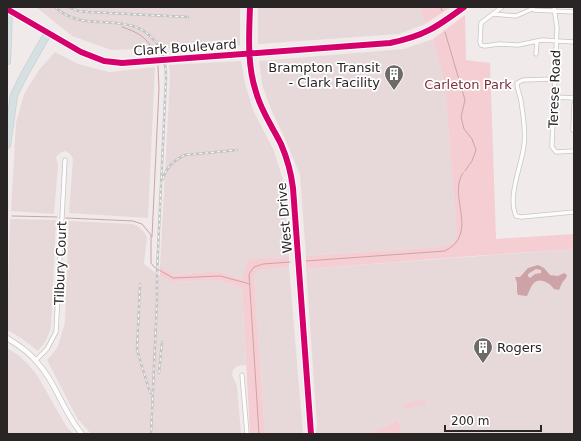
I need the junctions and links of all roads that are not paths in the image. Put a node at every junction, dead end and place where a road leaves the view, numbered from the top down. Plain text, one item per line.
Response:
1 (250, 7) edge
2 (464, 7) edge
3 (502, 7) edge
4 (8, 8) edge
5 (532, 8) edge
6 (554, 9) edge
7 (574, 12) edge
8 (493, 14) junction
9 (48, 33) junction
10 (537, 41) junction
11 (556, 41) junction
12 (574, 42) edge
13 (249, 54) junction
14 (536, 54) dead end
15 (7, 62) edge
16 (555, 79) junction
17 (554, 97) junction
18 (574, 98) edge
19 (574, 104) edge
20 (574, 131) edge
21 (7, 145) edge
22 (574, 151) edge
23 (65, 160) dead end
24 (574, 212) edge
25 (7, 338) edge
26 (36, 360) junction
27 (242, 374) dead end
28 (82, 434) edge
29 (247, 434) edge
30 (311, 434) edge

1 - 13 street, West Drive
2 - 13 street, Clark Boulevard
3 - 8 street
4 - 9 street, Clark Boulevard, bridge
4 - 15 highway
5 - 6 street
5 - 8 street
6 - 7 street
6 - 11 street, Terese Road
8 - 10 street
9 - 13 street, Clark Boulevard
9 - 21 highway
10 - 11 street
10 - 14 street
11 - 12 street
11 - 16 street, Terese Road
13 - 30 street, West Drive
16 - 17 street, Terese Road
16 - 24 street
17 - 18 street
17 - 22 street, Terese Road
19 - 20 street
23 - 26 street, Tilbury Court
25 - 26 street
26 - 28 street
27 - 29 street

